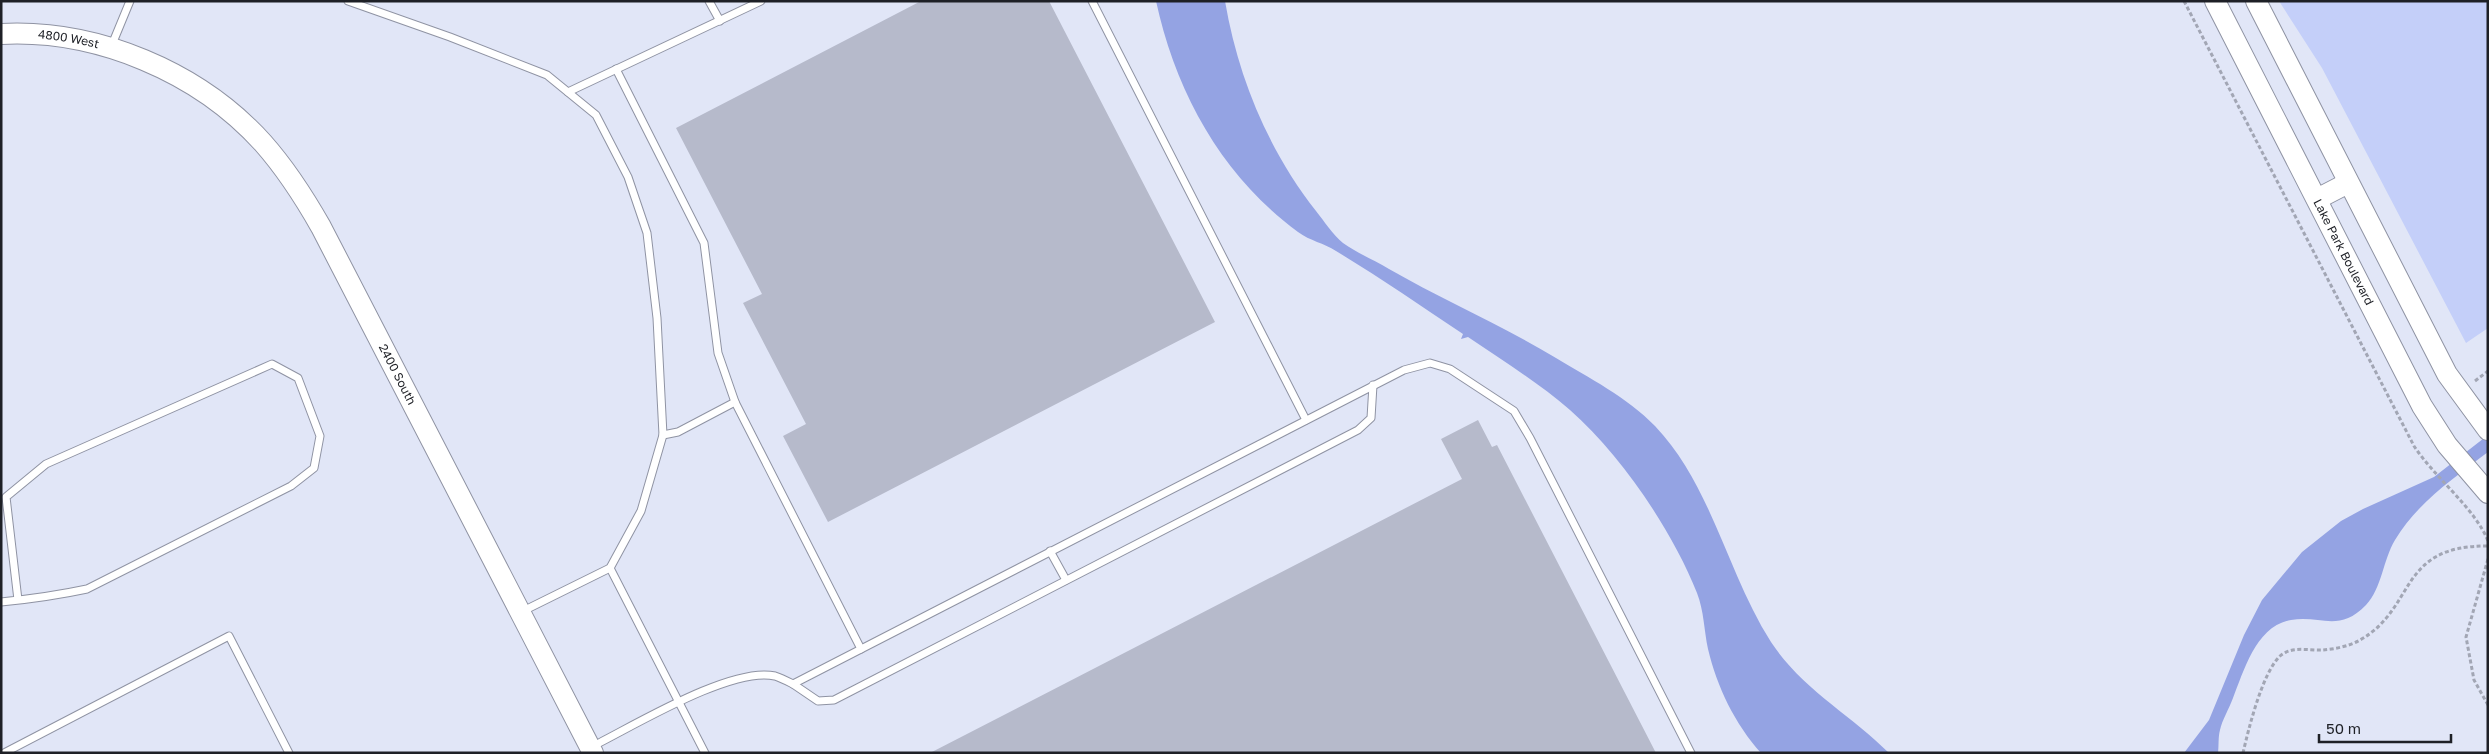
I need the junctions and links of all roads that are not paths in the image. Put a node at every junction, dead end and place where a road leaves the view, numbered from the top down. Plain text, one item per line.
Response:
1 (130, 1) edge
2 (348, 1) edge
3 (709, 1) edge
4 (761, 1) edge
5 (1092, 1) edge
6 (2215, 1) edge
7 (2256, 1) edge
8 (720, 21) junction
9 (1, 34) edge
10 (110, 48) junction
11 (134, 57) joint
12 (616, 69) junction
13 (568, 92) junction
14 (2348, 183) junction
15 (2317, 199) junction
16 (1373, 386) junction
17 (735, 402) junction
18 (1306, 420) junction
19 (2488, 430) edge
20 (663, 435) junction
21 (2488, 493) edge
22 (1050, 551) junction
23 (610, 568) junction
24 (1066, 580) junction
25 (18, 600) junction
26 (1, 602) edge
27 (520, 612) junction
28 (861, 649) junction
29 (793, 684) junction
30 (679, 703) junction
31 (592, 750) edge
32 (4, 753) edge
33 (290, 753) edge
34 (705, 753) edge
35 (1691, 753) edge

1 - 10 lane
2 - 13 lane
3 - 8 lane
4 - 8 lane
5 - 18 lane
6 - 15 street, Lake Park Boulevard
7 - 14 street
8 - 12 lane
9 - 10 street, 4800 West
10 - 11 street, 4800 West
11 - 27 street, 2400 South
12 - 13 lane
12 - 17 lane
13 - 20 lane
14 - 15 street
14 - 19 street
15 - 21 street, Lake Park Boulevard
16 - 18 lane
16 - 24 lane
16 - 35 lane
17 - 20 lane
17 - 28 lane
18 - 22 lane
20 - 23 lane
22 - 24 lane
22 - 28 lane
23 - 27 lane
23 - 30 lane
24 - 29 lane
25 - 25 lane
25 - 26 lane
27 - 31 street, 2400 South
28 - 29 lane
29 - 30 lane
30 - 31 lane
30 - 34 lane
32 - 33 lane

